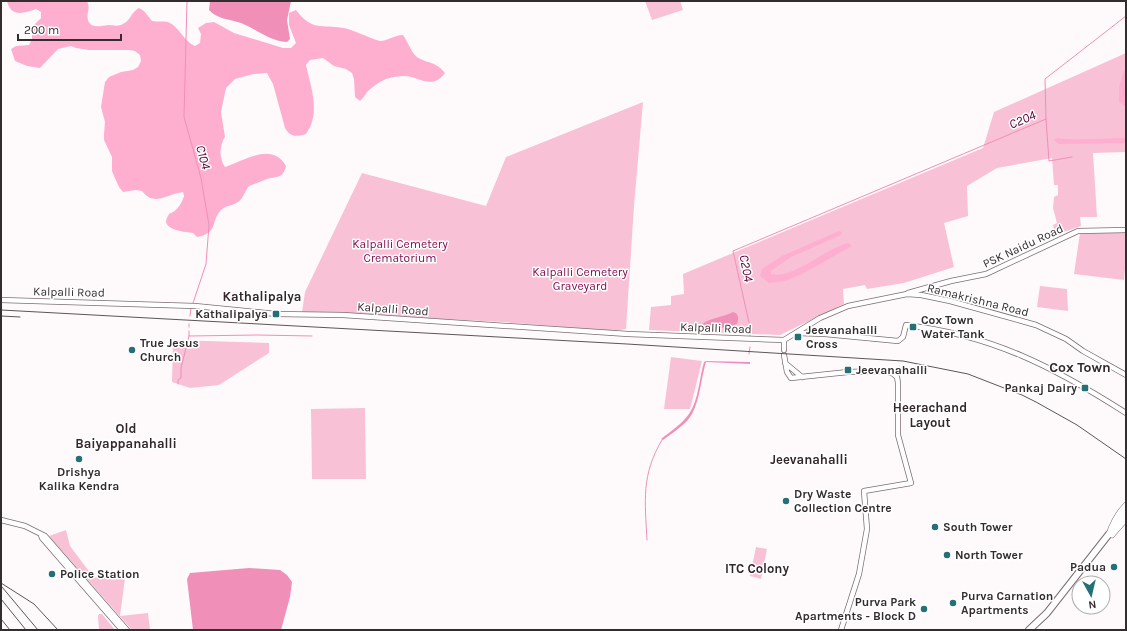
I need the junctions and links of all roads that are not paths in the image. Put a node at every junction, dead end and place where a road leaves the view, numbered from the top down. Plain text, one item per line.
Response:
1 (1126, 230) edge
2 (907, 294) junction
3 (1, 300) edge
4 (794, 333) junction
5 (784, 340) junction
6 (785, 363) junction
7 (1126, 375) edge
8 (802, 377) junction
9 (1126, 413) edge
10 (1126, 505) edge
11 (1126, 512) edge
12 (1126, 518) edge
13 (1, 520) edge
14 (1126, 523) edge
15 (1117, 525) junction
16 (1111, 534) junction
17 (89, 589) junction
18 (122, 630) edge
19 (127, 630) edge
20 (841, 630) edge
21 (1029, 630) edge
22 (1033, 630) edge

1 - 2 street, PSK Naidu Road
2 - 4 street, Ramakrishna Road
2 - 7 street, Ramakrishna Road
3 - 5 street, Kalpalli Road
4 - 5 street, Ramakrishna Road
4 - 9 street
5 - 6 street
6 - 8 street
6 - 8 street
8 - 20 street
10 - 16 main road
11 - 15 main road
12 - 15 main road
13 - 17 street
14 - 16 main road
15 - 16 main road
16 - 21 main road
16 - 22 main road
17 - 18 street
17 - 19 street

